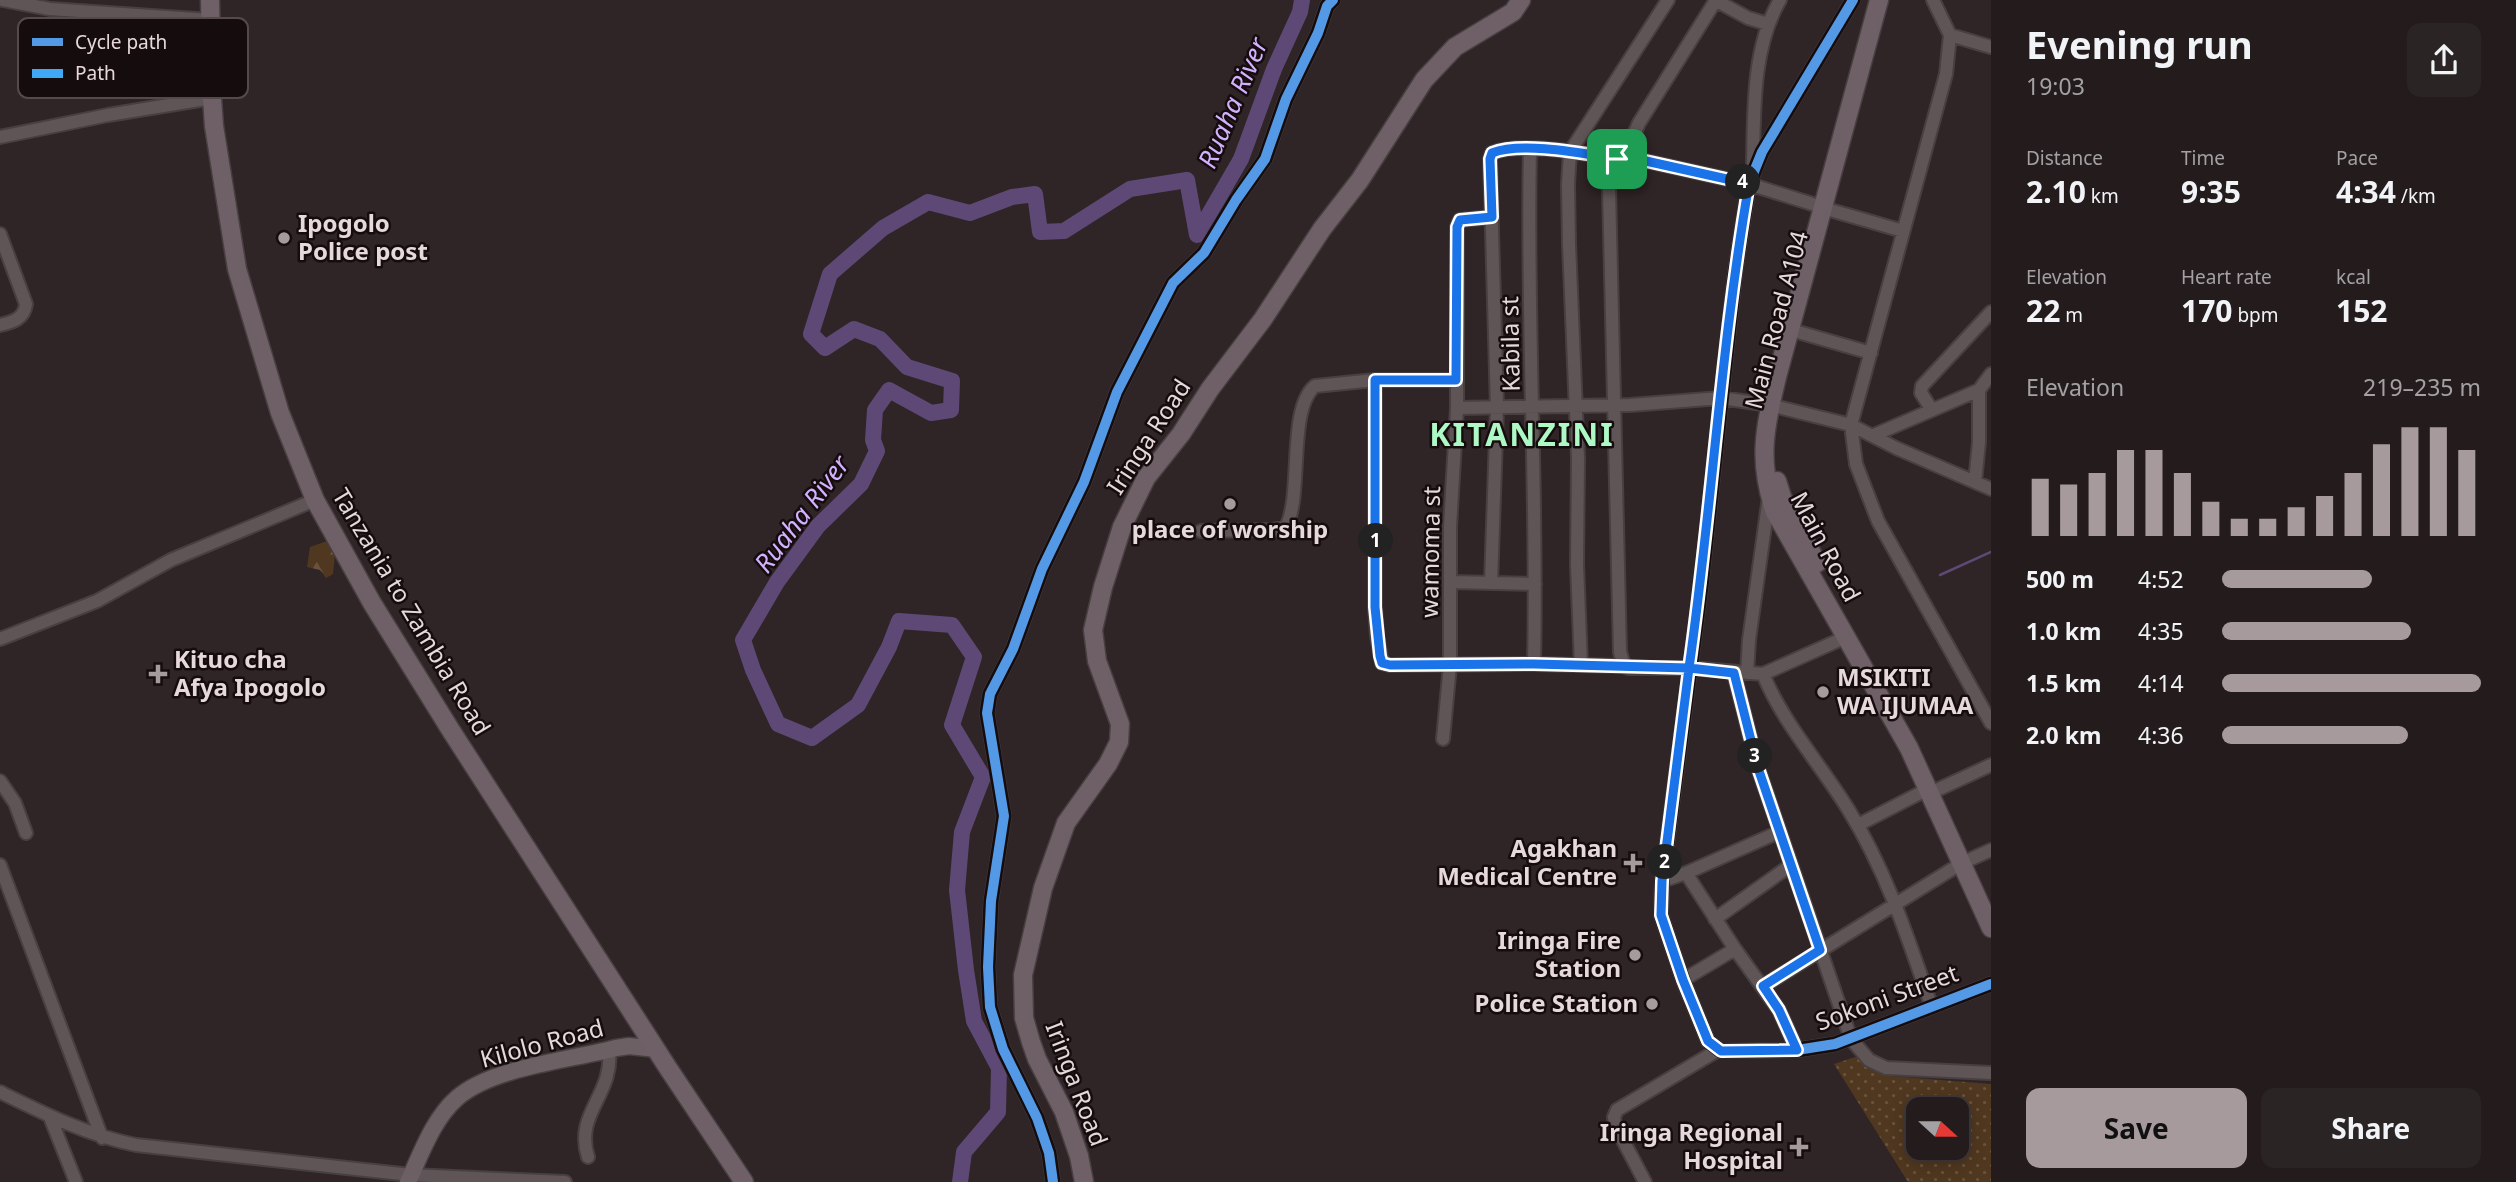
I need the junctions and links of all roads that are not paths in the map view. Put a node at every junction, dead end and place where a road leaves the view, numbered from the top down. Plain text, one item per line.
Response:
1 (3, 0) edge
2 (211, 0) edge
3 (1332, 0) edge
4 (1521, 0) edge
5 (1668, 0) edge
6 (1715, 0) edge
7 (1780, 0) edge
8 (1853, 0) edge
9 (1879, 0) edge
10 (1889, 0) edge
11 (1933, 0) edge
12 (181, 18) edge
13 (210, 18) edge
14 (1768, 24) junction
15 (1950, 35) junction
16 (1991, 47) edge
17 (1865, 69) junction
18 (212, 98) joint
19 (0, 137) edge
20 (1530, 149) junction
21 (1570, 152) junction
22 (1621, 158) junction
23 (1753, 169) junction
24 (1749, 184) junction
25 (1826, 209) junction
26 (1492, 217) junction
27 (1903, 231) junction
28 (1, 238) edge
29 (1991, 312) edge
30 (0, 325) edge
31 (1798, 332) junction
32 (1871, 353) junction
33 (1991, 374) edge
34 (1375, 380) junction
35 (1456, 380) junction
36 (1979, 390) junction
37 (1721, 398) junction
38 (1615, 405) junction
39 (1575, 406) junction
40 (1774, 406) junction
41 (1534, 407) junction
42 (1457, 408) junction
43 (1497, 408) junction
44 (1932, 410) junction
45 (1851, 425) junction
46 (1874, 435) junction
47 (1975, 482) junction
48 (1991, 489) edge
49 (1775, 494) junction
50 (315, 500) junction
51 (1201, 531) dead end
52 (1451, 582) junction
53 (1491, 583) junction
54 (1535, 584) junction
55 (1846, 638) junction
56 (0, 639) edge
57 (1534, 664) junction
58 (1450, 665) junction
59 (1581, 665) junction
60 (1623, 666) junction
61 (1689, 668) junction
62 (1741, 673) junction
63 (1763, 674) junction
64 (1991, 723) edge
65 (1443, 739) dead end
66 (1991, 765) edge
67 (0, 781) edge
68 (1933, 789) junction
69 (1857, 825) junction
70 (1779, 832) junction
71 (26, 833) dead end
72 (1991, 850) edge
73 (1967, 861) junction
74 (0, 865) edge
75 (1791, 865) junction
76 (1685, 873) junction
77 (1662, 881) junction
78 (1895, 903) junction
79 (1991, 903) edge
80 (1715, 919) junction
81 (1991, 927) edge
82 (1735, 949) junction
83 (1820, 950) junction
84 (1683, 980) junction
85 (1991, 984) edge
86 (1763, 986) junction
87 (1931, 1005) junction
88 (1851, 1039) junction
89 (656, 1049) junction
90 (609, 1050) junction
91 (1718, 1050) junction
92 (1797, 1050) junction
93 (1991, 1073) edge
94 (0, 1092) edge
95 (50, 1117) junction
96 (102, 1138) junction
97 (588, 1157) dead end
98 (410, 1178) edge
99 (76, 1182) edge
100 (565, 1182) edge
101 (744, 1182) edge
102 (1053, 1182) edge
103 (1084, 1182) edge
104 (1644, 1182) edge

1 - 12 street
2 - 13 highway, Tanzania to Zambia Road
3 - 102 street
4 - 103 highway, Iringa Road
5 - 21 street
6 - 14 street
6 - 22 street
7 - 14 street
8 - 23 street
9 - 17 highway
10 - 17 highway, Main Road A104
11 - 15 street
14 - 23 street
15 - 16 street
15 - 27 street
17 - 25 highway, Main Road A104
18 - 19 street
18 - 50 highway, Tanzania to Zambia Road
20 - 21 street
20 - 26 street
20 - 41 street, Kabila st
21 - 22 street
21 - 39 street
22 - 24 street
22 - 38 street
23 - 24 street
24 - 25 street
24 - 37 street
25 - 27 street
25 - 31 highway, Main Road A104
25 - 40 highway
26 - 35 street, wamoma st
26 - 43 street
27 - 32 street
28 - 30 street
29 - 44 street
31 - 32 street
31 - 40 highway, Main Road A104
32 - 45 street
33 - 36 street
34 - 35 street
34 - 51 street
34 - 58 street
35 - 42 street, wamoma st
36 - 44 street
36 - 47 street
37 - 38 street
37 - 40 street
37 - 61 street
38 - 39 street
38 - 60 street
39 - 41 street
39 - 59 street
40 - 45 street
40 - 49 highway, Main Road A104
41 - 43 street
41 - 54 street, Kabila st
42 - 43 street
42 - 52 street, wamoma st
43 - 53 street
44 - 46 street
45 - 46 street
45 - 64 street
46 - 47 street
47 - 48 street
49 - 55 highway, Main Road
49 - 62 street
49 - 68 highway, Main Road A104
50 - 56 street
50 - 89 highway, Tanzania to Zambia Road
52 - 53 street
52 - 58 street, wamoma st
53 - 54 street
54 - 57 street, Kabila st
55 - 63 street
55 - 68 highway, Main Road
57 - 58 street
57 - 59 street
58 - 65 street, wamoma st
59 - 60 street
60 - 61 street
61 - 62 street
61 - 77 street
62 - 63 street
62 - 70 street
63 - 69 street
66 - 68 street
67 - 71 street
68 - 69 street
68 - 73 highway, Main Road
69 - 78 street
70 - 75 street
70 - 76 street
72 - 73 street
73 - 78 street
73 - 79 highway
73 - 81 highway, Main Road
74 - 96 street
75 - 80 street
75 - 83 street
76 - 77 street
76 - 80 street
77 - 84 street
78 - 83 street
78 - 87 street
80 - 82 street
82 - 84 street
82 - 86 street
83 - 86 street
83 - 88 street
84 - 91 street
85 - 87 street, Sokoni Street
86 - 92 street
87 - 88 street, Sokoni Street
88 - 92 street, Sokoni Street
88 - 93 street
89 - 90 main road, Kilolo Road
89 - 101 highway, Tanzania to Zambia Road
90 - 97 street
90 - 98 main road, Kilolo Road
91 - 92 street, Sokoni Street
91 - 104 street
94 - 95 street
95 - 96 street
95 - 99 street
96 - 98 street
98 - 100 street

